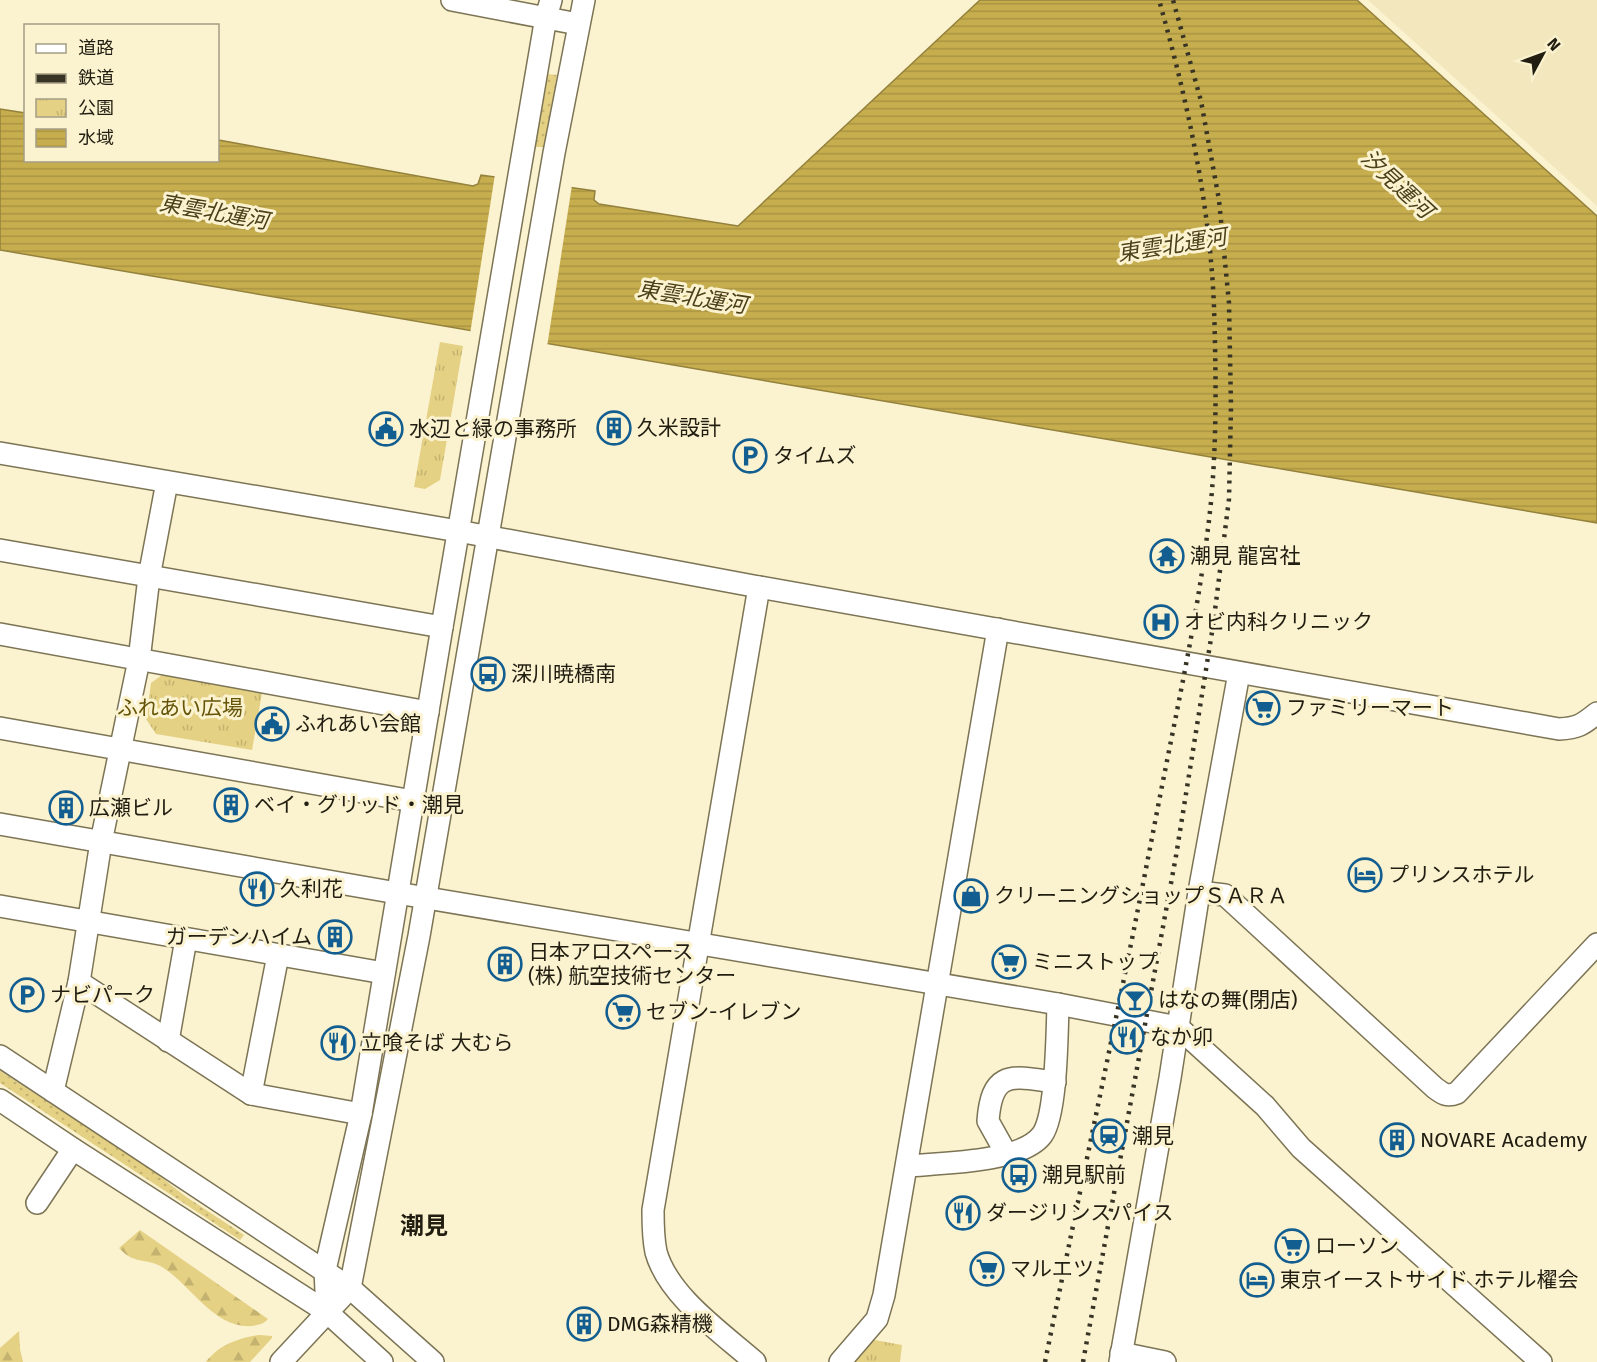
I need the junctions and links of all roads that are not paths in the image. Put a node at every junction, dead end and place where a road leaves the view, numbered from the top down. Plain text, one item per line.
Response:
1 (452, 0) edge
2 (584, 0) edge
3 (548, 8) edge
4 (578, 24) junction
5 (0, 453) edge
6 (167, 482) junction
7 (458, 531) junction
8 (489, 536) junction
9 (0, 550) edge
10 (149, 577) junction
11 (759, 587) junction
12 (442, 627) junction
13 (998, 629) junction
14 (0, 634) edge
15 (139, 660) junction
16 (1239, 673) junction
17 (428, 712) junction
18 (1595, 718) edge
19 (0, 728) edge
20 (119, 750) junction
21 (413, 801) junction
22 (0, 824) edge
23 (100, 842) junction
24 (1199, 892) junction
25 (397, 893) junction
26 (426, 898) junction
27 (0, 906) edge
28 (88, 922) junction
29 (186, 939) junction
30 (698, 943) junction
31 (1597, 944) edge
32 (278, 955) junction
33 (384, 972) junction
34 (79, 982) junction
35 (939, 984) junction
36 (1058, 1004) junction
37 (1178, 1028) junction
38 (168, 1041) junction
39 (0, 1056) edge
40 (1054, 1083) junction
41 (53, 1091) junction
42 (251, 1094) junction
43 (0, 1100) edge
44 (361, 1114) junction
45 (73, 1149) junction
46 (1007, 1155) junction
47 (907, 1166) junction
48 (37, 1203) dead end
49 (325, 1270) junction
50 (350, 1288) junction
51 (327, 1312) junction
52 (1120, 1358) edge
53 (281, 1362) edge
54 (382, 1362) edge
55 (433, 1362) edge
56 (755, 1362) edge
57 (840, 1362) edge
58 (1165, 1362) edge
59 (1541, 1362) edge

1 - 3 street
2 - 4 street
3 - 4 street
3 - 7 street
4 - 8 street
5 - 6 street
6 - 7 street
6 - 10 street
7 - 8 street
7 - 12 street
8 - 11 street
8 - 26 street
9 - 10 street
10 - 12 street
10 - 15 street
11 - 13 street
11 - 30 street
12 - 17 street
13 - 16 street
13 - 35 street
14 - 15 street
15 - 17 street
15 - 20 street
16 - 18 street
16 - 24 street
17 - 21 street
19 - 20 street
20 - 21 street
20 - 23 street
21 - 25 street
22 - 23 street
23 - 25 street
23 - 28 street
24 - 31 street
24 - 37 street
25 - 26 street
25 - 33 street
26 - 30 street
26 - 50 street
27 - 28 street
28 - 29 street
28 - 34 street
29 - 32 street
29 - 38 street
30 - 35 street
30 - 56 street
32 - 33 street
32 - 42 street
33 - 44 street
34 - 38 street
34 - 41 street
35 - 36 street
35 - 47 street
36 - 37 street
36 - 40 street
37 - 52 street
37 - 59 street
38 - 42 street
39 - 41 street
40 - 46 street
40 - 46 street
41 - 49 street
42 - 44 street
43 - 45 street
44 - 49 street
45 - 48 street
45 - 51 street
46 - 47 street
47 - 57 street
49 - 50 street
49 - 51 street
50 - 51 street
50 - 55 street
51 - 53 street
51 - 54 street
52 - 58 street

